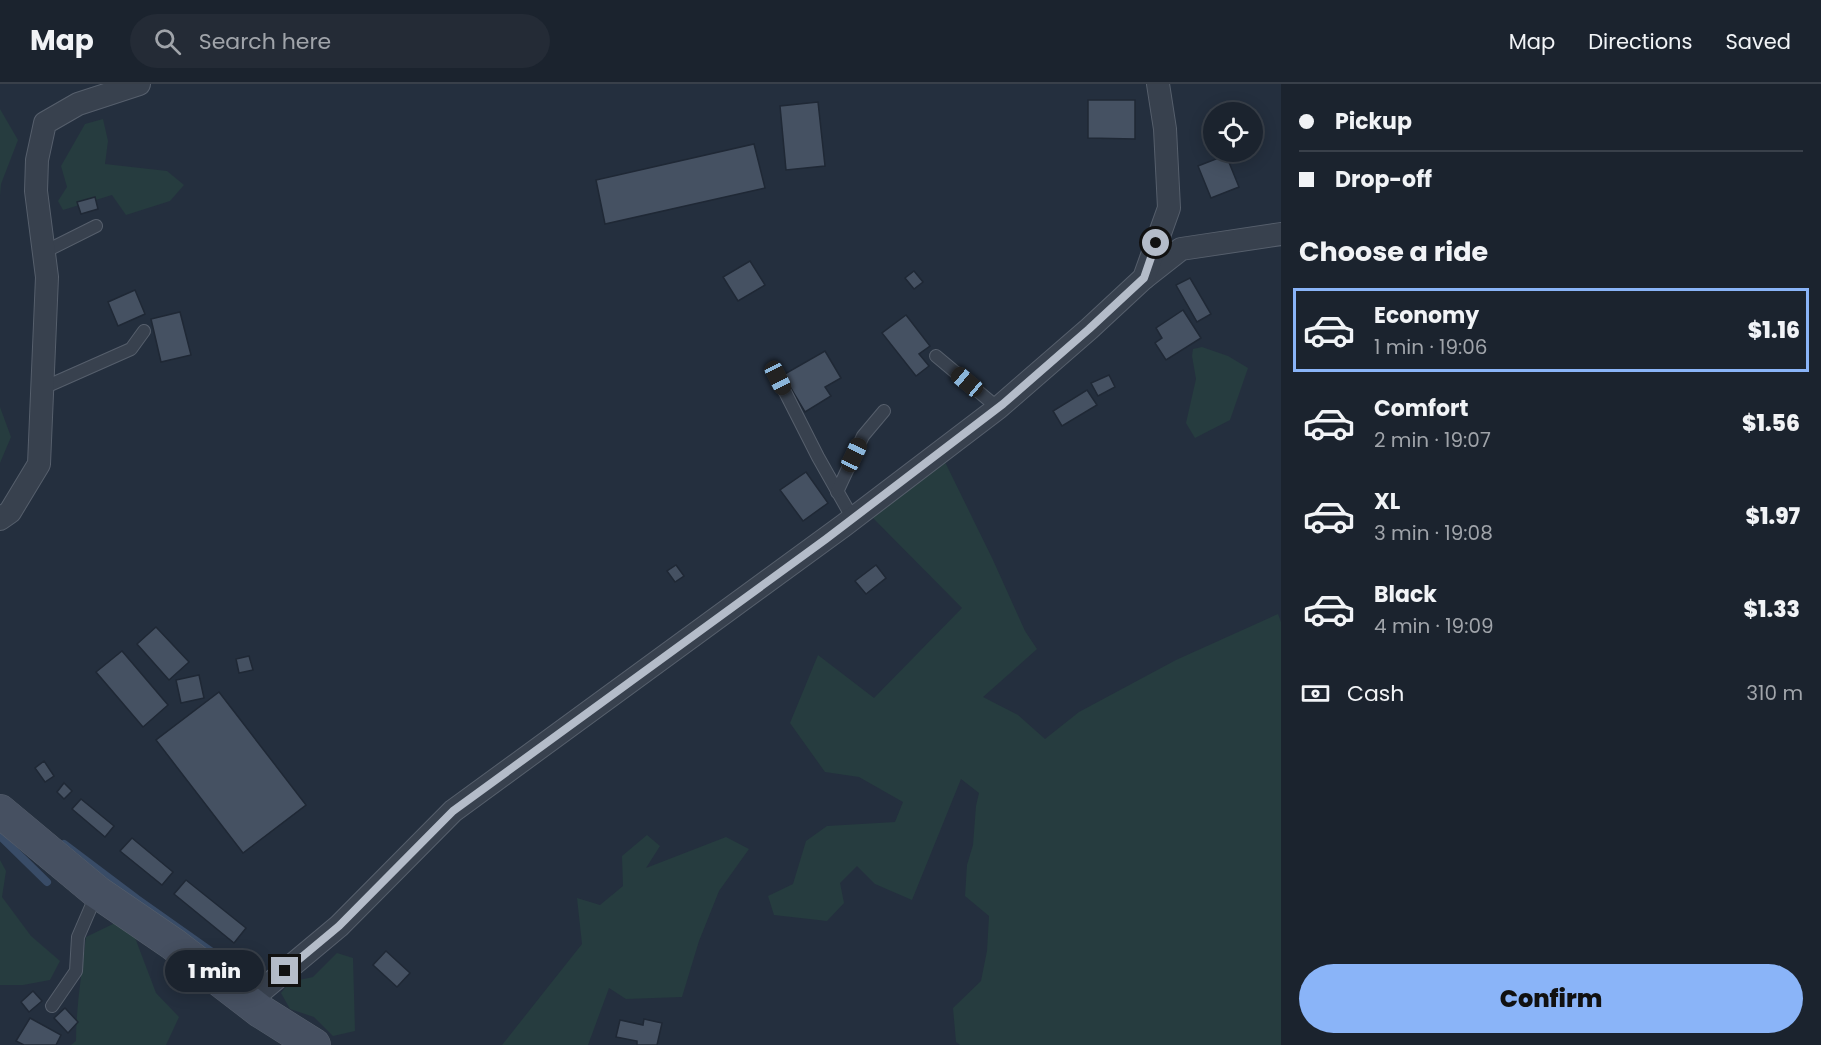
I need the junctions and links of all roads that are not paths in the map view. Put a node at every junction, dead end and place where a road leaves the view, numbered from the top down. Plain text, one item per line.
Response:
1 (139, 84) edge
2 (1158, 84) edge
3 (96, 226) dead end
4 (1281, 234) edge
5 (44, 252) junction
6 (1144, 278) junction
7 (144, 331) dead end
8 (936, 356) dead end
9 (778, 378) dead end
10 (43, 388) junction
11 (998, 408) junction
12 (884, 411) dead end
13 (837, 492) junction
14 (0, 519) edge
15 (854, 519) junction
16 (0, 811) edge
17 (97, 892) junction
18 (248, 1002) junction
19 (52, 1006) dead end
20 (314, 1045) edge

1 - 5 street
2 - 6 street
3 - 5 lane
4 - 6 street
5 - 10 street
6 - 11 street
7 - 10 lane
8 - 11 lane
9 - 13 lane
10 - 14 street
11 - 15 street
12 - 13 lane
13 - 15 lane
15 - 18 street
16 - 17 main road
17 - 18 main road
17 - 19 lane
18 - 20 main road

